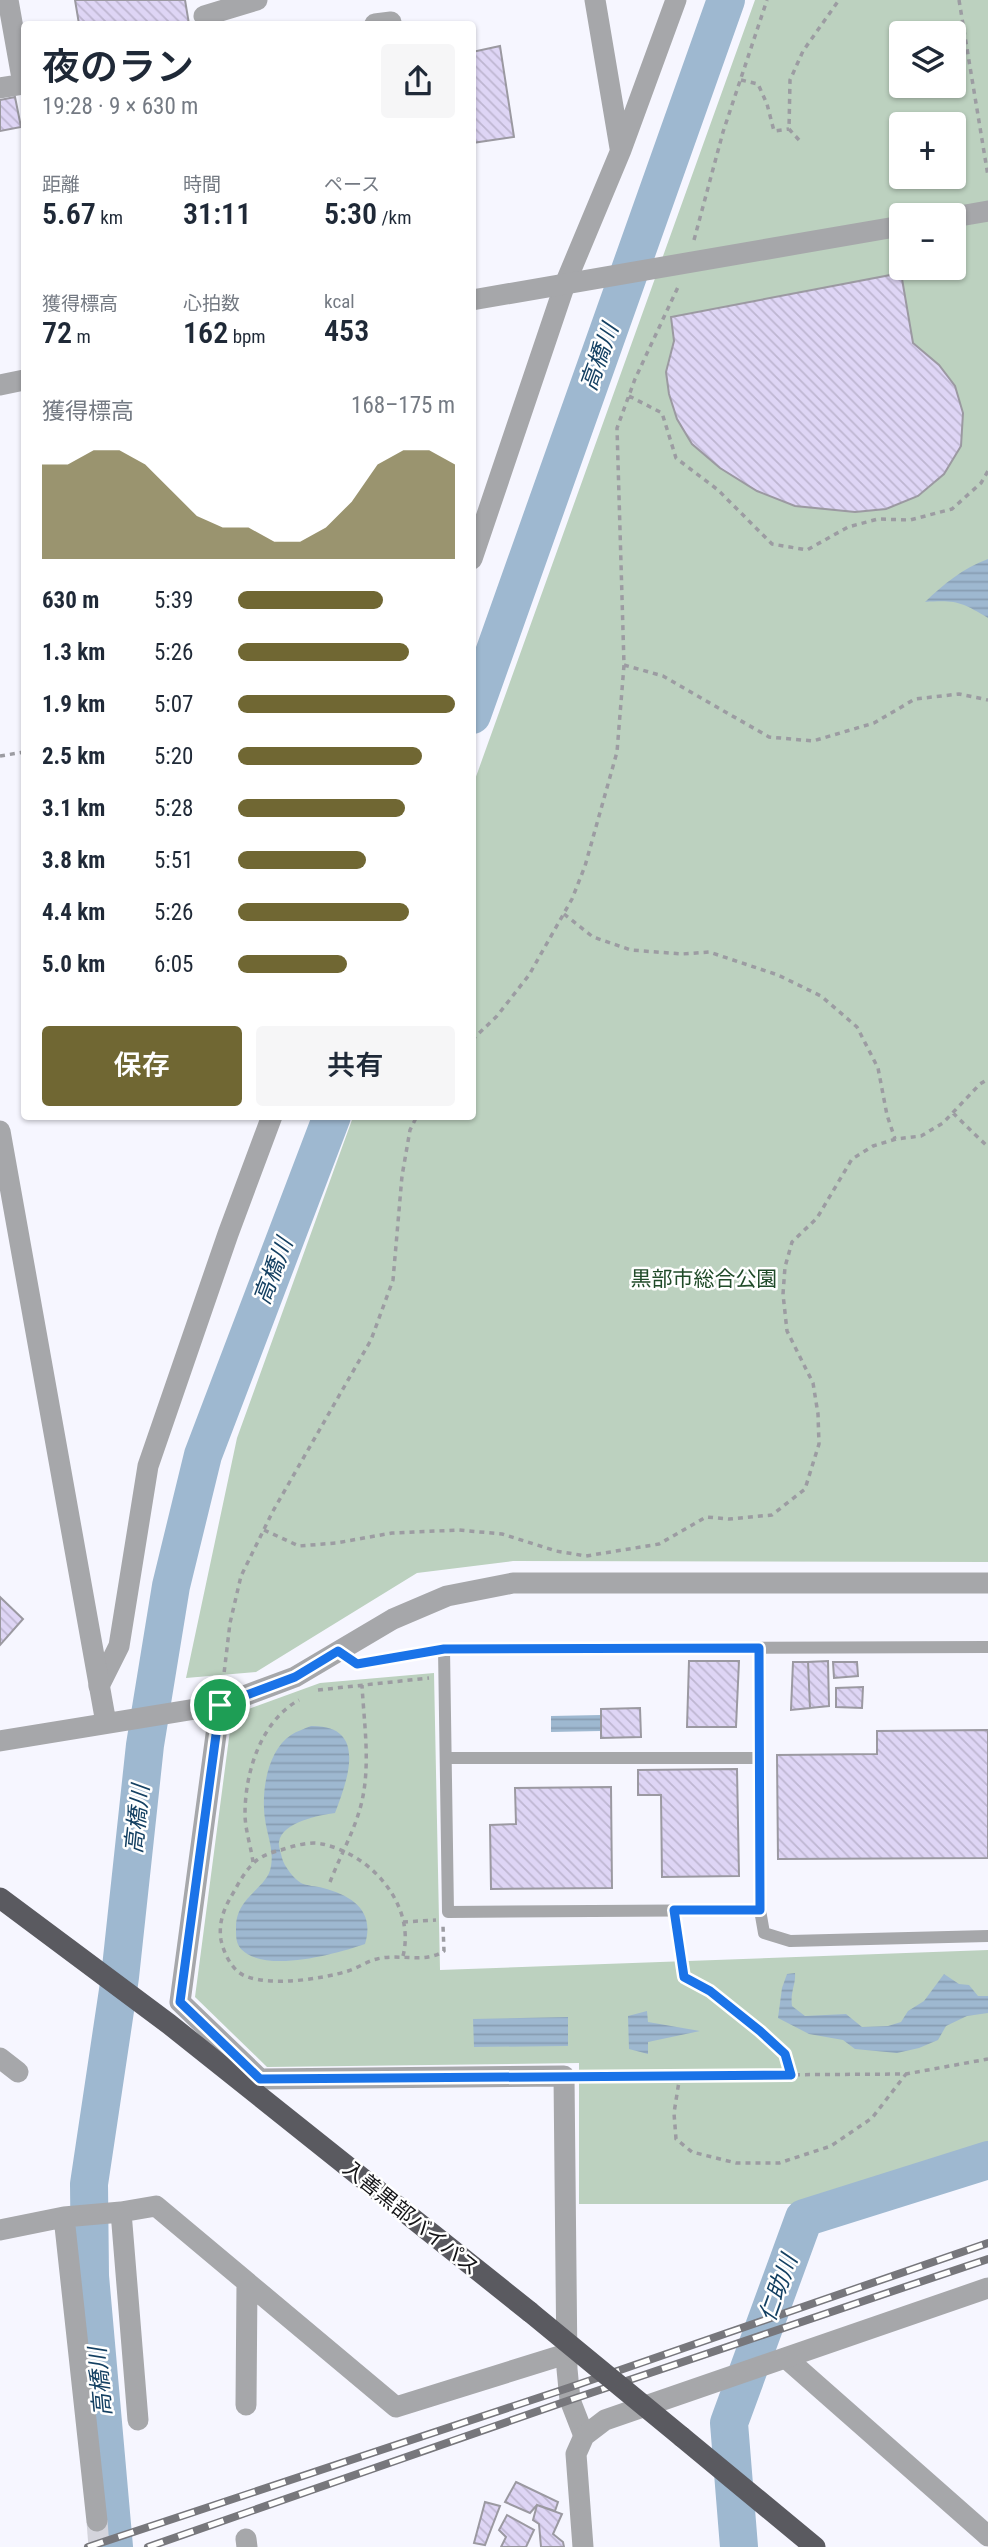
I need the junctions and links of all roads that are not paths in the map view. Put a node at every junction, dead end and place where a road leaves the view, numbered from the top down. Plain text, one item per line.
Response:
1 (8, 0) edge
2 (257, 0) edge
3 (595, 0) edge
4 (676, 0) edge
5 (203, 14) edge
6 (21, 68) edge
7 (21, 84) edge
8 (0, 88) edge
9 (621, 150) junction
10 (988, 211) edge
11 (966, 215) edge
12 (889, 228) edge
13 (565, 284) junction
14 (476, 299) edge
15 (21, 381) edge
16 (0, 385) edge
17 (476, 547) edge
18 (271, 1120) edge
19 (0, 1131) edge
20 (988, 1583) edge
21 (988, 1647) edge
22 (759, 1648) junction
23 (444, 1649) junction
24 (338, 1651) junction
25 (99, 1686) junction
26 (211, 1706) junction
27 (106, 1723) junction
28 (0, 1741) edge
29 (446, 1758) junction
30 (759, 1758) junction
31 (0, 1898) edge
32 (760, 1910) junction
33 (988, 1936) edge
34 (0, 2058) edge
35 (18, 2072) dead end
36 (121, 2212) junction
37 (64, 2217) junction
38 (0, 2230) edge
39 (247, 2283) junction
40 (988, 2288) edge
41 (566, 2354) junction
42 (786, 2358) junction
43 (246, 2405) dead end
44 (138, 2420) dead end
45 (584, 2436) junction
46 (97, 2521) tunnel mouth
47 (988, 2536) edge
48 (583, 2547) edge
49 (815, 2547) edge

1 - 6 street
2 - 5 street
3 - 9 street
4 - 9 street
7 - 8 street
9 - 13 street
10 - 11 street
12 - 13 street
13 - 14 street
13 - 17 street
15 - 16 street
18 - 25 street
19 - 25 street
20 - 24 street
21 - 22 lane
22 - 23 lane
22 - 30 lane
23 - 24 lane
23 - 29 lane
24 - 26 street
25 - 27 street
26 - 27 street
26 - 41 street
27 - 28 street
29 - 30 lane
29 - 32 lane
30 - 32 lane
31 - 49 highway, 入善黒部バイパス, bridge
32 - 33 lane
34 - 35 street
36 - 37 street
36 - 39 street
36 - 44 street
37 - 38 street
37 - 46 street
39 - 41 street
39 - 43 street
40 - 42 street
41 - 45 street
42 - 45 street
42 - 47 street
45 - 48 street

